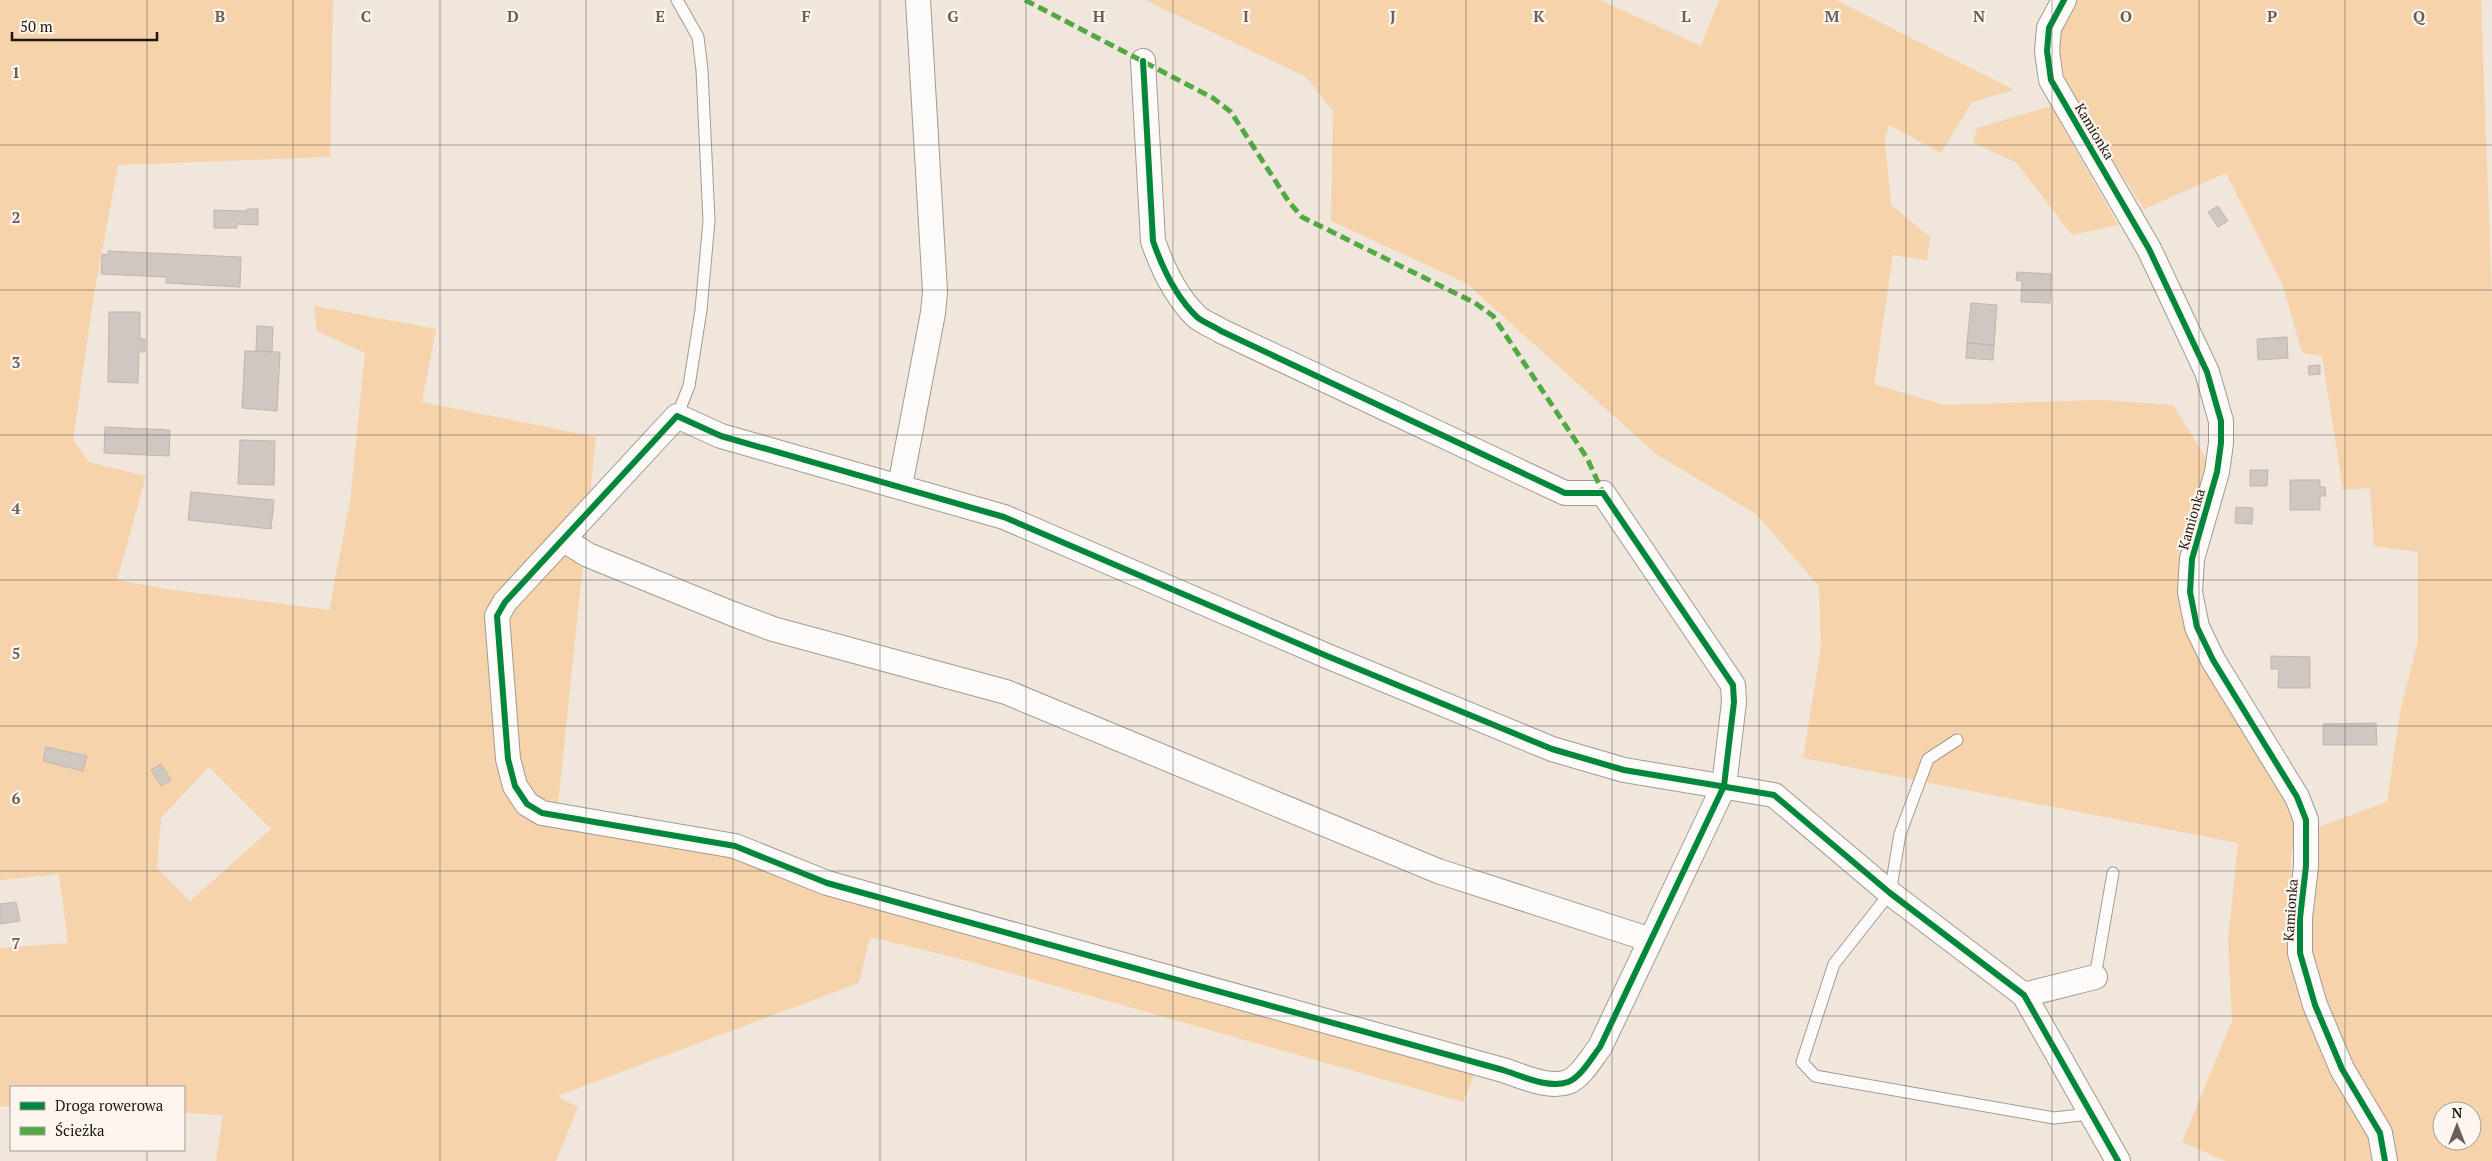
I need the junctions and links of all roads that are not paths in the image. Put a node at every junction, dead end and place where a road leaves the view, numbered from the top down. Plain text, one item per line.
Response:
1 (677, 0) edge
2 (918, 0) edge
3 (2064, 0) edge
4 (1143, 61) dead end
5 (677, 416) junction
6 (900, 486) junction
7 (564, 540) junction
8 (1957, 740) dead end
9 (1724, 786) junction
10 (2113, 873) dead end
11 (1890, 893) junction
12 (1651, 940) junction
13 (2095, 977) joint
14 (2024, 995) junction
15 (2089, 1114) junction
16 (2118, 1161) edge
17 (2385, 1161) edge

1 - 5 lane
2 - 6 street
3 - 17 street, Kamionka
4 - 9 street
5 - 6 street
5 - 7 street
6 - 9 street
7 - 12 street
7 - 12 street
8 - 11 lane
9 - 11 street
9 - 12 street
10 - 13 lane
11 - 14 street
11 - 15 lane
13 - 14 street
14 - 15 street
15 - 16 street

